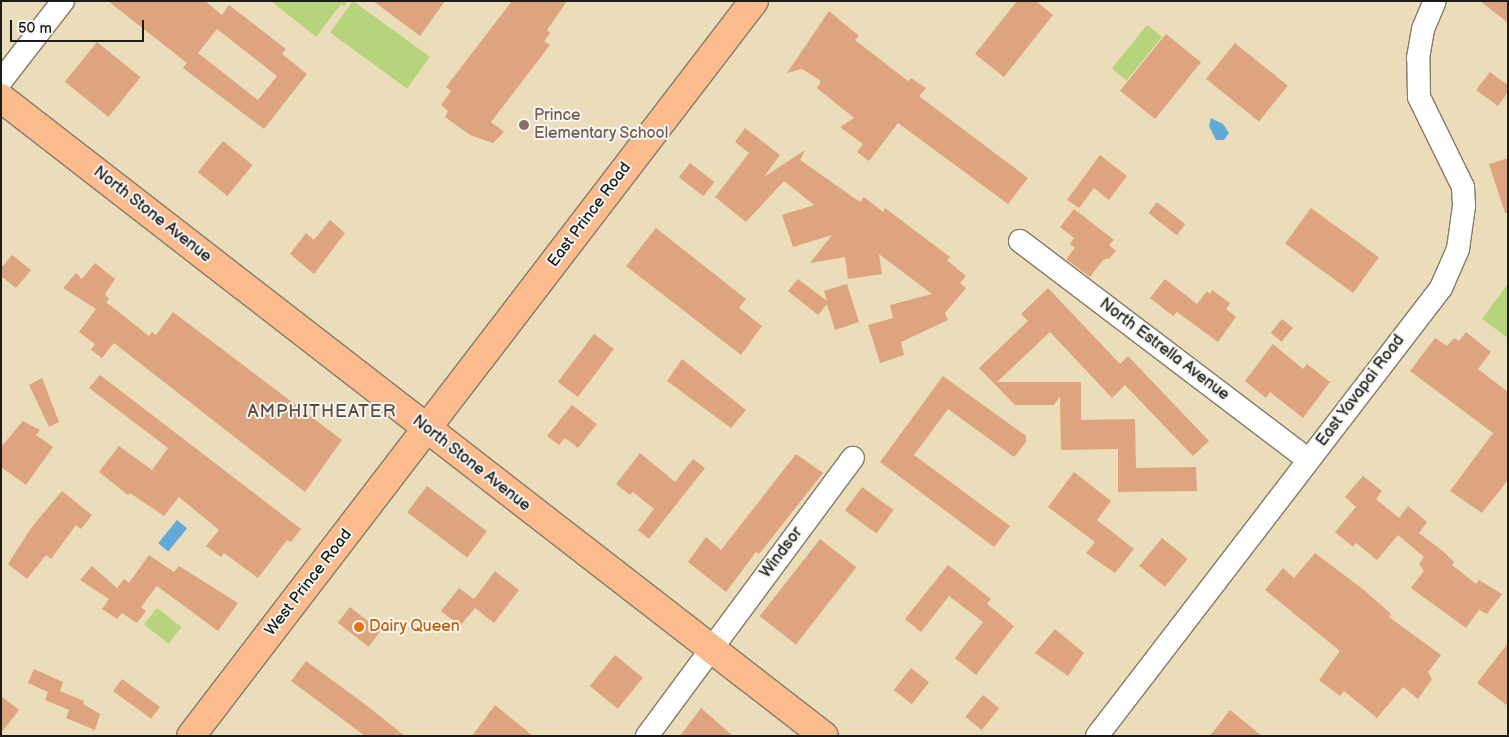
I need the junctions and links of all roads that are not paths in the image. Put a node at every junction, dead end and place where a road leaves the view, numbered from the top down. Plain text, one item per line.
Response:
1 (63, 1) edge
2 (754, 1) edge
3 (1435, 1) edge
4 (1, 81) edge
5 (1, 98) edge
6 (1020, 241) dead end
7 (427, 430) junction
8 (853, 458) dead end
9 (1308, 460) junction
10 (712, 649) junction
11 (191, 736) edge
12 (647, 736) edge
13 (824, 736) edge
14 (1097, 736) edge

1 - 4 street
2 - 7 main road, East Prince Road
3 - 9 street, East Yavapai Road
5 - 7 main road, North Stone Avenue
6 - 9 street, North Estrella Avenue
7 - 10 main road, North Stone Avenue
7 - 11 main road, West Prince Road
8 - 10 street, Windsor
9 - 14 street, East Yavapai Road
10 - 12 street, Windsor
10 - 13 main road, North Stone Avenue

